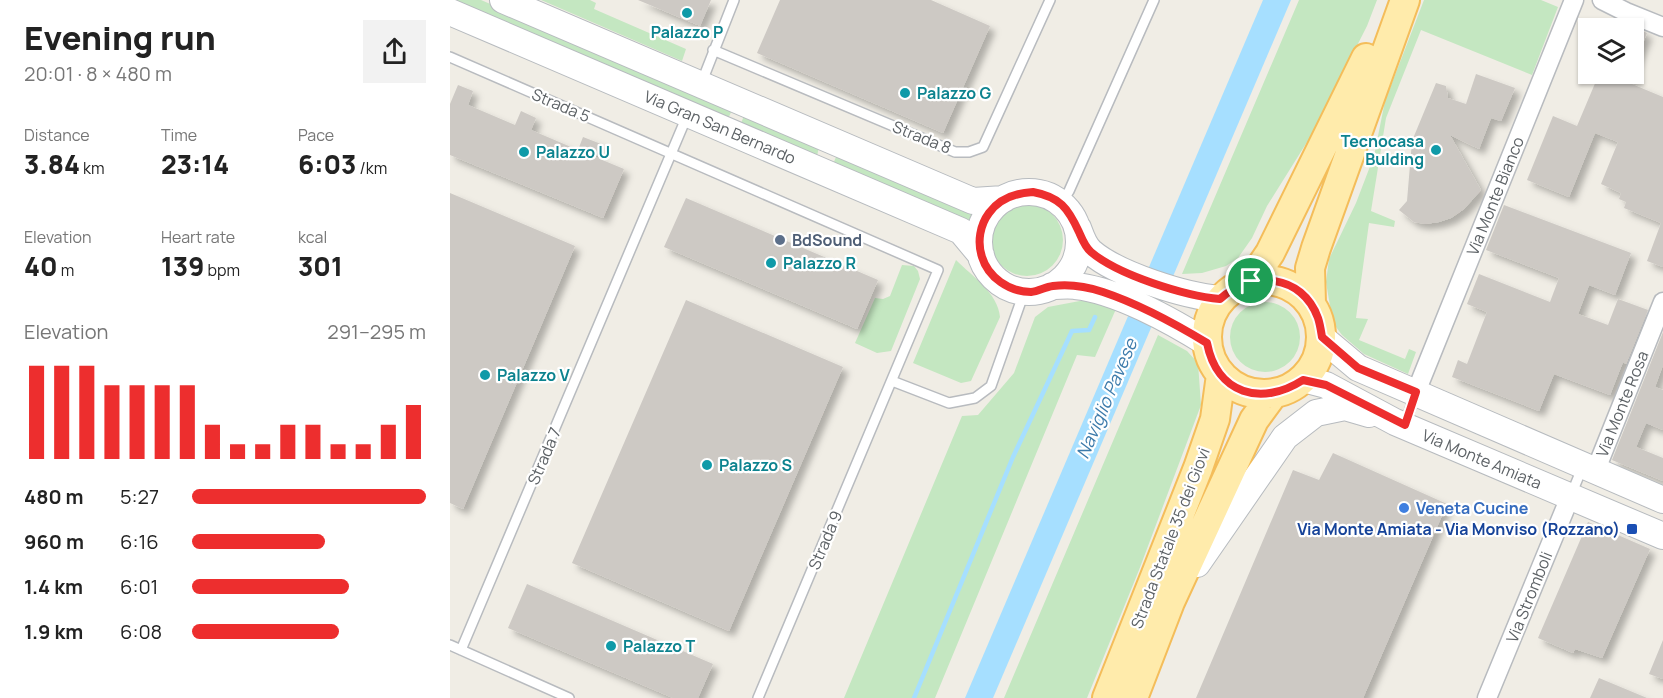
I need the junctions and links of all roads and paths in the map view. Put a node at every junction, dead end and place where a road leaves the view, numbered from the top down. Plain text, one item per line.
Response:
1 (503, 0) edge
2 (734, 0) edge
3 (1050, 0) edge
4 (1154, 0) edge
5 (1389, 0) edge
6 (1405, 0) edge
7 (1412, 0) edge
8 (1574, 0) edge
9 (1602, 0) edge
10 (450, 12) edge
11 (1663, 27) edge
12 (713, 50) junction
13 (450, 57) edge
14 (1379, 68) junction
15 (701, 84) junction
16 (688, 114) junction
17 (672, 154) junction
18 (1004, 199) junction
19 (1061, 203) junction
20 (1343, 205) dead end
21 (1077, 228) junction
22 (981, 255) junction
23 (1310, 268) junction
24 (1251, 281) junction
25 (1040, 289) junction
26 (1220, 299) junction
27 (1663, 302) edge
28 (1311, 303) junction
29 (1322, 337) junction
30 (1207, 343) junction
31 (1221, 375) junction
32 (1303, 380) junction
33 (892, 381) junction
34 (1416, 392) junction
35 (1273, 394) junction
36 (1400, 423) junction
37 (1589, 469) junction
38 (1570, 496) junction
39 (1663, 500) edge
40 (1663, 536) edge
41 (1170, 602) junction
42 (450, 645) edge
43 (461, 650) junction
44 (569, 698) edge
45 (758, 698) edge
46 (1107, 698) edge
47 (1133, 698) edge
48 (1487, 698) edge

1 - 15 main road, Via Gran San Bernardo
2 - 12 lane
3 - 12 lane, Strada 8
4 - 19 lane
5 - 24 main road
6 - 14 main road
7 - 14 street
8 - 34 street, Via Monte Bianco
9 - 11 street
10 - 16 main road, Via Gran San Bernardo
12 - 15 lane
13 - 17 lane, Strada 5
14 - 23 main road
15 - 18 main road, Via Gran San Bernardo
16 - 17 lane, Strada 7
16 - 22 main road, Via Gran San Bernardo
17 - 33 lane, Strada 9
17 - 43 lane, Strada 7
18 - 19 main road
18 - 22 main road
19 - 21 main road
20 - 23 lane
21 - 25 main road
21 - 26 main road
22 - 25 main road
23 - 28 main road
24 - 26 main road
24 - 28 main road
25 - 30 main road
25 - 33 lane
26 - 30 main road
27 - 37 street, Via Monte Rosa
28 - 29 main road
29 - 32 main road
29 - 34 main road, Via Monte Amiata
30 - 31 main road
31 - 35 main road
31 - 46 main road, Strada Statale 35 dei Giovi
32 - 35 main road
32 - 36 main road, Via Monte Amiata
33 - 45 lane, Strada 9
34 - 36 lane
34 - 37 main road, Via Monte Amiata
35 - 41 main road
36 - 38 main road, Via Monte Amiata
36 - 41 main road
37 - 38 lane
37 - 39 main road, Via Monte Amiata
38 - 40 main road, Via Monte Amiata
38 - 48 street, Via Stromboli
41 - 47 main road
42 - 43 lane
43 - 44 lane

